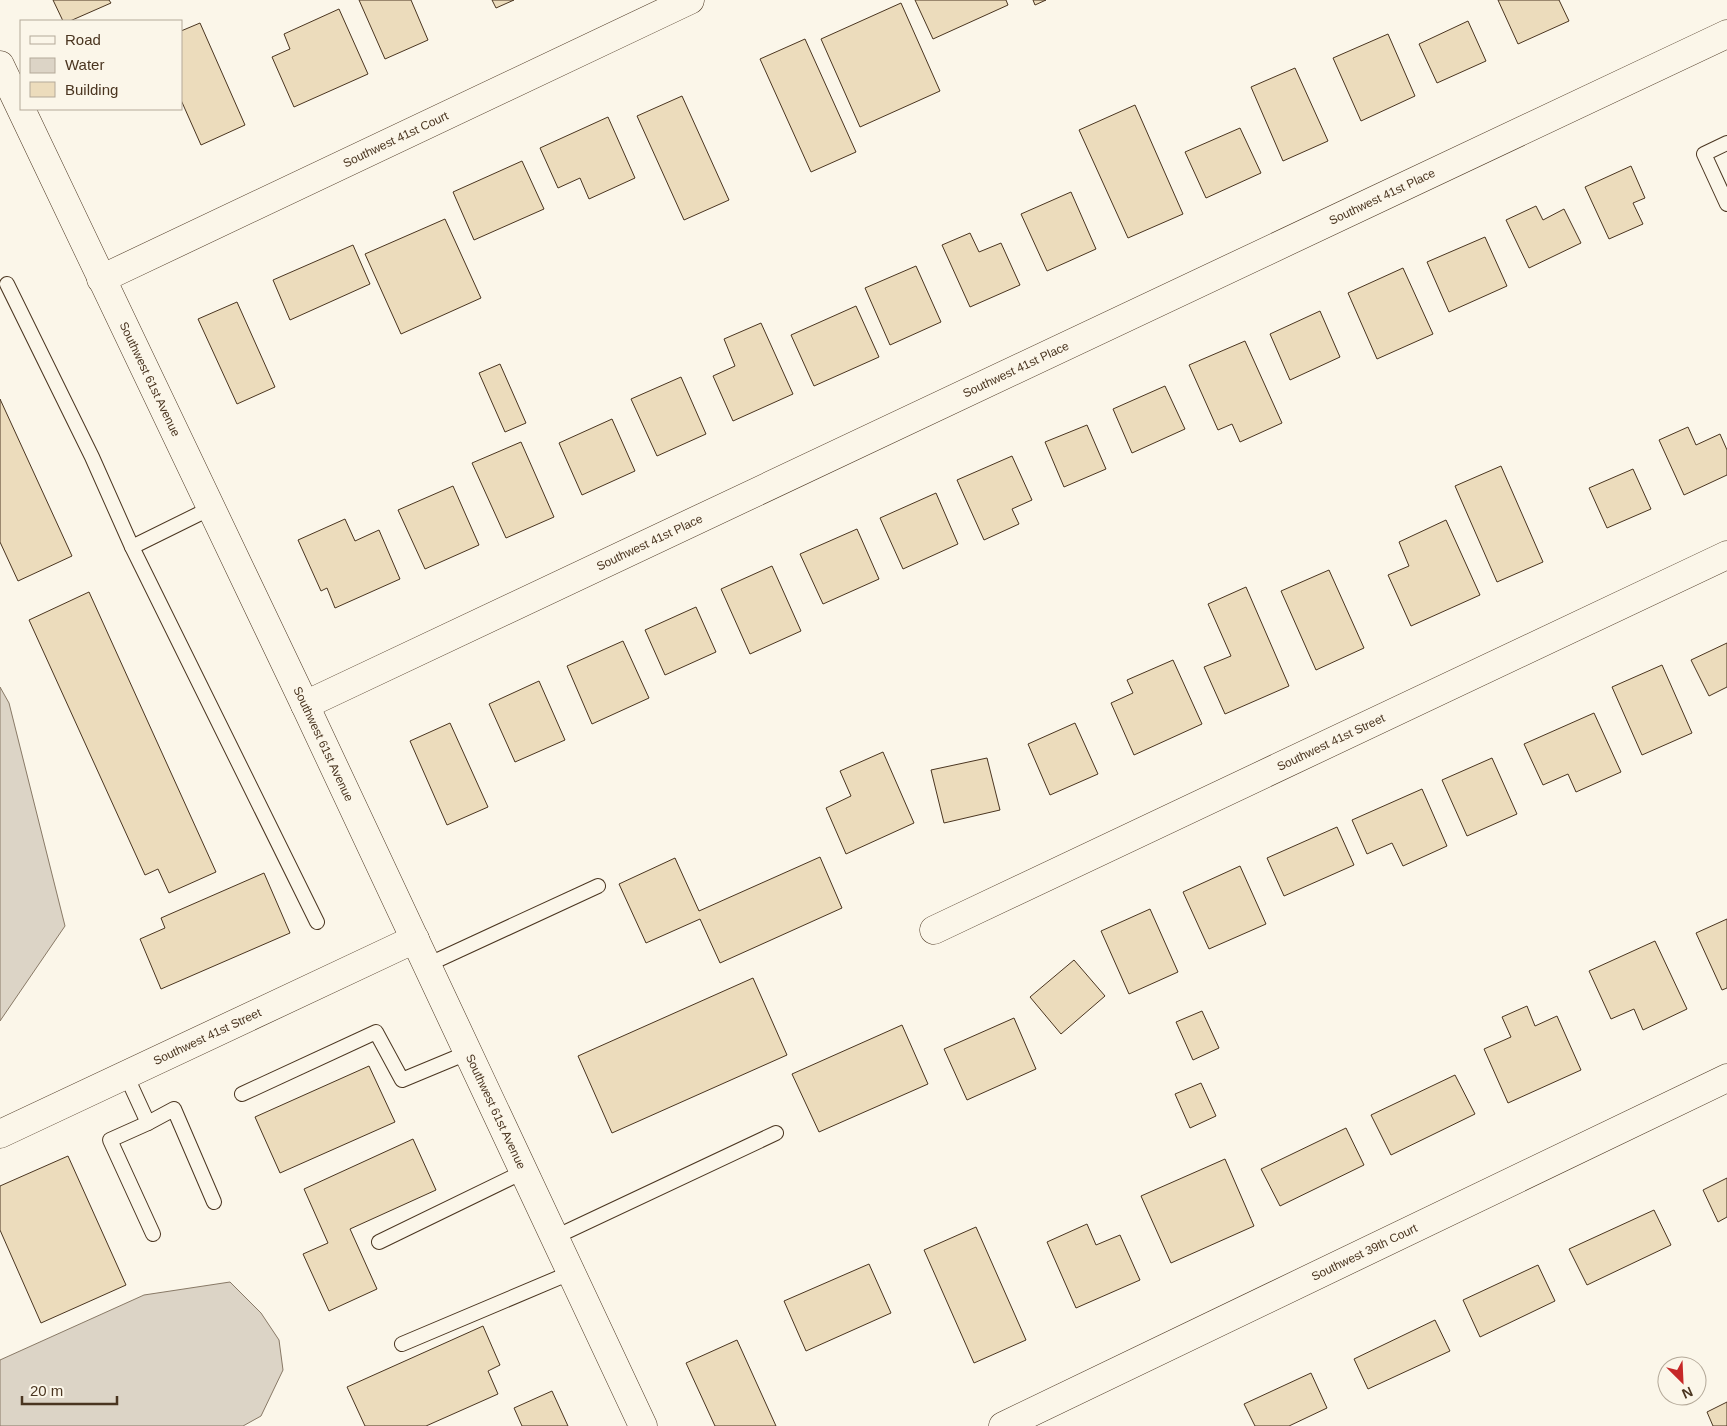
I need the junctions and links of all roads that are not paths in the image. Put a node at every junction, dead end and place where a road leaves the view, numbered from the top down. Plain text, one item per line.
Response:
1 (690, 0) edge
2 (1727, 34) edge
3 (0, 65) edge
4 (9, 106) edge
5 (1727, 143) edge
6 (1727, 204) edge
7 (101, 279) junction
8 (7, 284) dead end
9 (211, 508) junction
10 (132, 547) junction
11 (1727, 555) edge
12 (305, 705) junction
13 (598, 886) dead end
14 (317, 922) dead end
15 (934, 930) dead end
16 (414, 939) junction
17 (427, 965) junction
18 (467, 1053) junction
19 (126, 1074) junction
20 (1727, 1078) edge
21 (242, 1094) dead end
22 (148, 1123) junction
23 (776, 1133) dead end
24 (0, 1134) edge
25 (523, 1172) junction
26 (214, 1202) dead end
27 (153, 1234) dead end
28 (554, 1238) junction
29 (379, 1242) dead end
30 (570, 1273) junction
31 (402, 1344) dead end
32 (643, 1426) edge
33 (1003, 1426) edge

1 - 7 street, Southwest 41st Court
2 - 12 street, Southwest 41st Place
3 - 4 street, Southwest 61st Avenue
4 - 7 street, Southwest 61st Avenue
5 - 6 lane
7 - 9 street, Southwest 61st Avenue
8 - 10 lane
9 - 10 lane
9 - 12 street, Southwest 61st Avenue
10 - 14 lane
11 - 15 street, Southwest 41st Street
12 - 16 street, Southwest 61st Avenue
13 - 17 lane
16 - 17 street, Southwest 61st Avenue
16 - 19 street, Southwest 41st Street
17 - 18 street, Southwest 61st Avenue
18 - 21 lane
18 - 25 street, Southwest 61st Avenue
19 - 22 lane
19 - 24 street, Southwest 41st Street
20 - 33 street, Southwest 39th Court
22 - 26 lane
22 - 27 lane
23 - 28 lane
25 - 28 street, Southwest 61st Avenue
25 - 29 lane
28 - 30 street, Southwest 61st Avenue
30 - 31 lane
30 - 32 street, Southwest 61st Avenue

